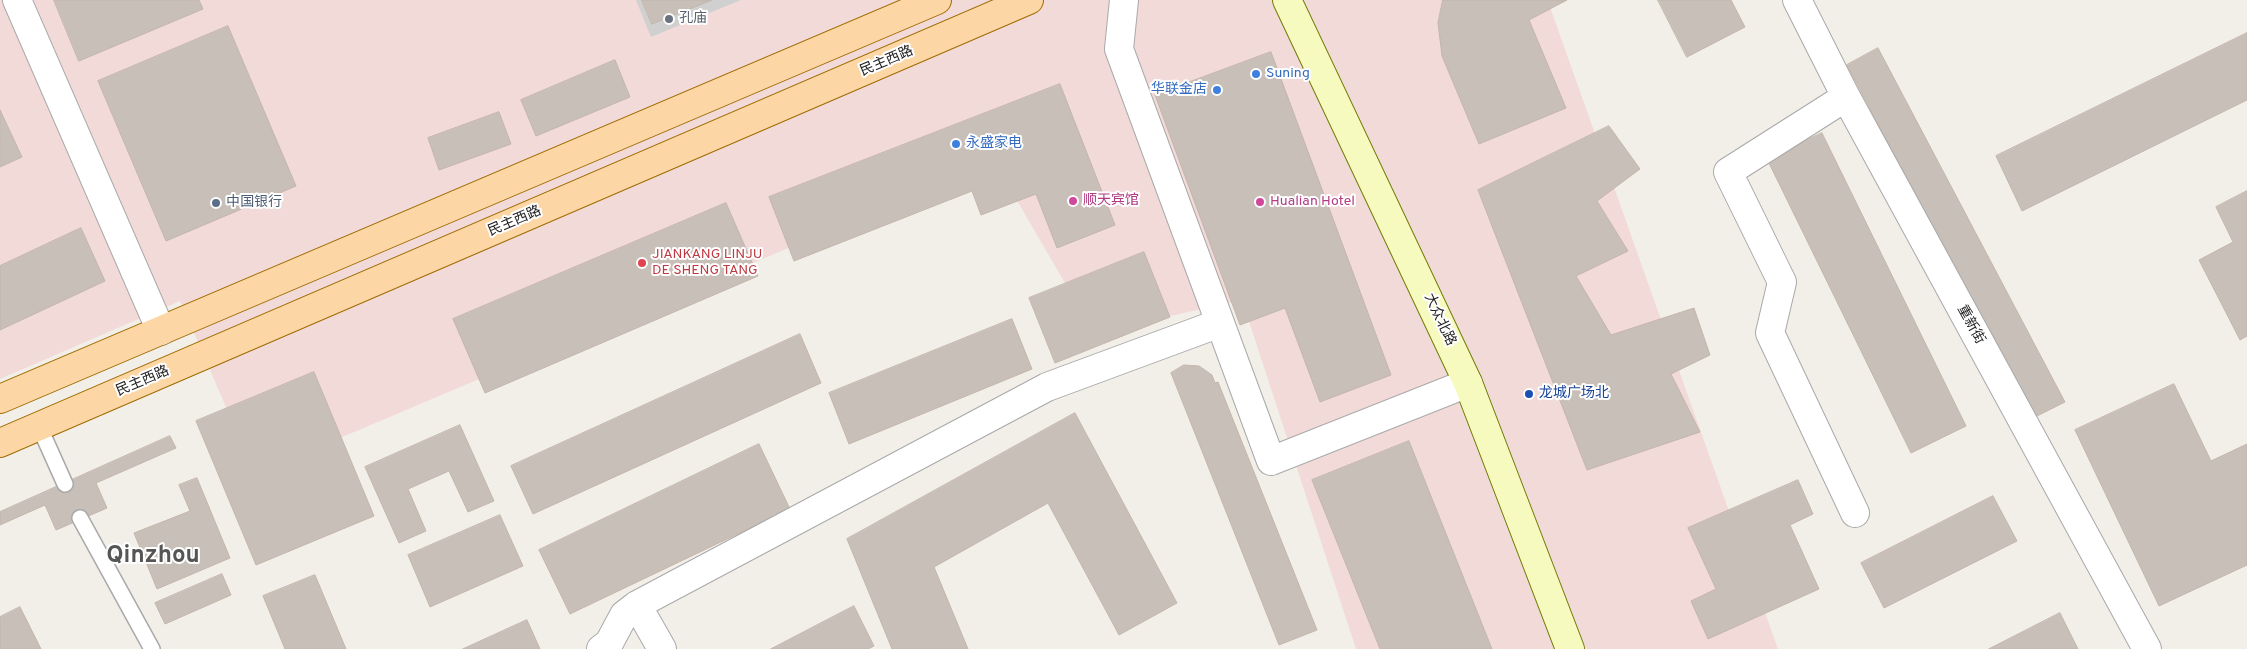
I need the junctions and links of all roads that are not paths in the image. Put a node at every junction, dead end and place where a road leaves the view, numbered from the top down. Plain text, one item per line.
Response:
1 (17, 0) edge
2 (937, 0) edge
3 (1029, 0) edge
4 (1124, 0) edge
5 (1286, 0) edge
6 (1797, 0) edge
7 (1846, 97) junction
8 (1220, 323) junction
9 (161, 331) junction
10 (1468, 383) junction
11 (0, 399) edge
12 (39, 426) junction
13 (0, 444) edge
14 (66, 484) dead end
15 (1855, 513) dead end
16 (80, 518) dead end
17 (636, 605) junction
18 (152, 649) edge
19 (601, 649) edge
20 (662, 649) edge
21 (1570, 649) edge
22 (2147, 649) edge

1 - 9 street
2 - 9 main road
3 - 12 main road, 民主西路
4 - 8 street
5 - 10 main road, 大众北路
6 - 7 street, 重新街
7 - 15 street
7 - 22 street, 重新街
8 - 10 street
8 - 17 street
9 - 11 main road
10 - 21 main road, 大众北路
12 - 13 main road, 民主西路
12 - 14 lane
16 - 18 lane
17 - 19 street
17 - 20 street

